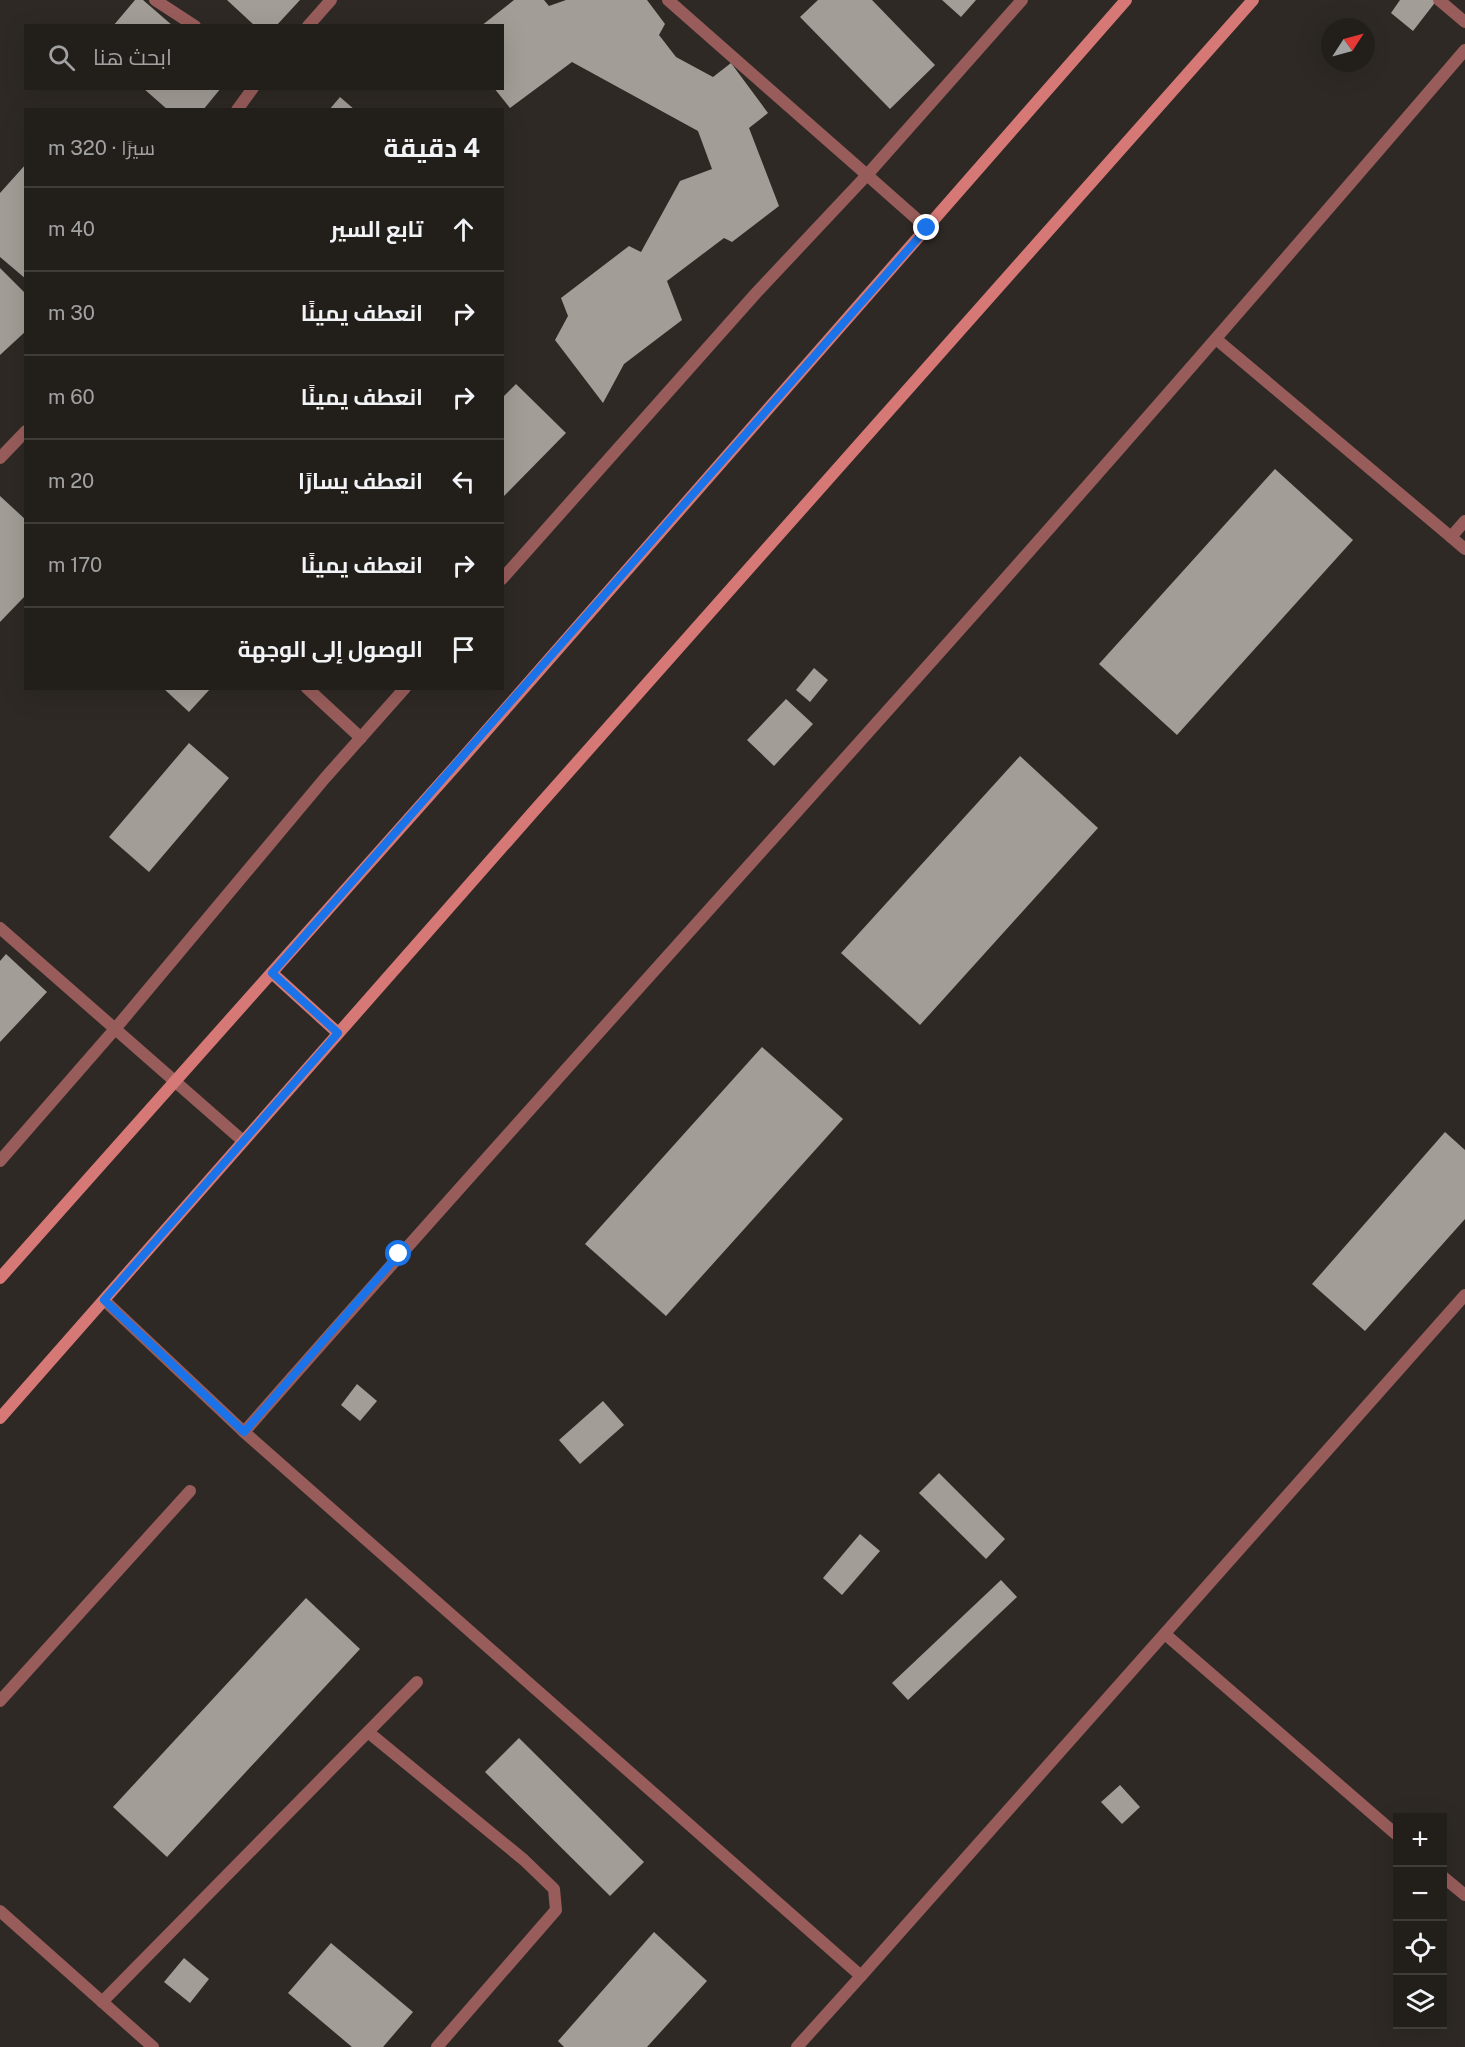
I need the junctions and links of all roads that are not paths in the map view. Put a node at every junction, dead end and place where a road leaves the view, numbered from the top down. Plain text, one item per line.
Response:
1 (155, 0) edge
2 (331, 0) edge
3 (668, 0) edge
4 (1022, 0) edge
5 (1126, 0) edge
6 (1253, 0) edge
7 (1439, 0) edge
8 (1465, 22) edge
9 (192, 24) edge
10 (310, 24) edge
11 (1465, 50) edge
12 (252, 90) edge
13 (238, 108) edge
14 (867, 175) junction
15 (927, 228) junction
16 (1216, 339) junction
17 (24, 432) edge
18 (0, 458) edge
19 (1465, 521) edge
20 (1451, 537) junction
21 (1465, 549) edge
22 (504, 577) edge
23 (309, 690) edge
24 (403, 690) edge
25 (361, 738) junction
26 (0, 928) edge
27 (272, 973) junction
28 (115, 1029) junction
29 (338, 1033) junction
30 (177, 1081) junction
31 (243, 1141) junction
32 (0, 1161) edge
33 (0, 1278) edge
34 (1465, 1295) edge
35 (104, 1300) junction
36 (0, 1418) edge
37 (244, 1432) junction
38 (190, 1491) dead end
39 (1165, 1634) junction
40 (417, 1682) dead end
41 (0, 1701) edge
42 (368, 1732) junction
43 (1393, 1832) edge
44 (1447, 1879) edge
45 (1465, 1895) edge
46 (0, 1911) edge
47 (861, 1976) junction
48 (102, 2002) junction
49 (153, 2047) edge
50 (437, 2047) edge
51 (797, 2047) edge

1 - 9 street
2 - 10 street
3 - 14 street
4 - 14 street
5 - 15 street
6 - 29 street
7 - 8 street
11 - 16 street
12 - 13 street
14 - 15 street
14 - 22 street
15 - 27 street
16 - 20 street
16 - 37 street
17 - 18 street
19 - 20 street
20 - 21 street
23 - 25 street
24 - 25 street
25 - 28 street
26 - 28 street
27 - 29 street
27 - 30 street
28 - 30 street
28 - 32 street
29 - 31 street
30 - 31 street
30 - 33 street
31 - 35 street
34 - 39 street
35 - 36 street
35 - 37 street
37 - 47 street
38 - 41 street
39 - 43 street
39 - 47 street
40 - 42 street
42 - 48 street
42 - 50 street
44 - 45 street
46 - 48 street
47 - 51 street
48 - 49 street

